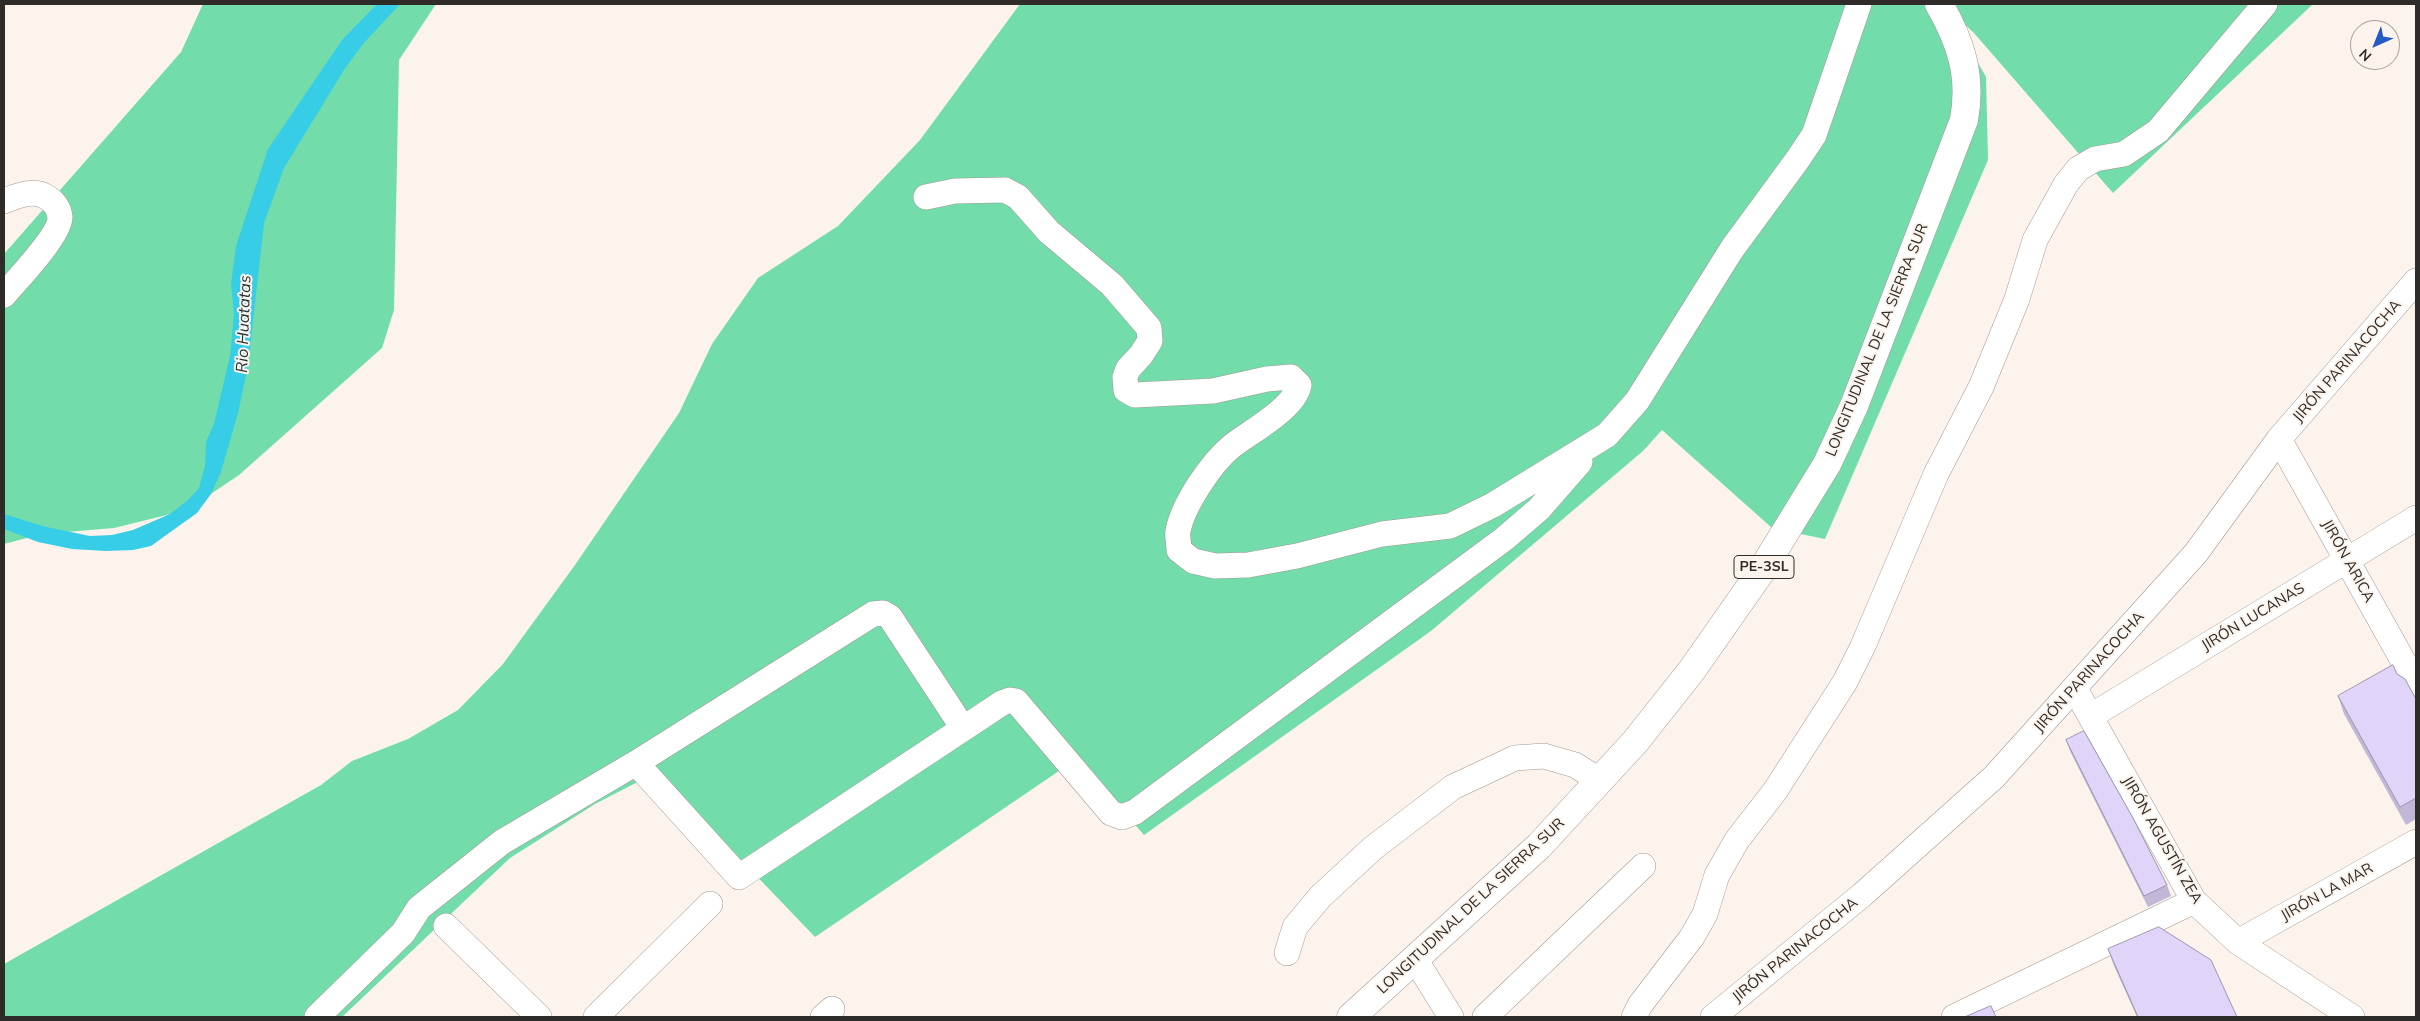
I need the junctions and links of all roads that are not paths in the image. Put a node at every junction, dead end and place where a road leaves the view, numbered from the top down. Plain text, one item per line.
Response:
1 (1859, 4) edge
2 (1939, 4) edge
3 (2265, 4) edge
4 (926, 197) dead end
5 (4, 201) edge
6 (2416, 281) edge
7 (4, 295) edge
8 (1602, 438) junction
9 (2279, 439) junction
10 (2416, 518) edge
11 (2348, 560) junction
12 (2416, 684) edge
13 (2075, 689) junction
14 (2091, 716) junction
15 (963, 728) junction
16 (636, 763) junction
17 (1599, 780) junction
18 (2416, 842) edge
19 (1642, 866) dead end
20 (2194, 901) junction
21 (710, 904) dead end
22 (446, 926) dead end
23 (2238, 942) junction
24 (1287, 953) dead end
25 (1415, 960) junction
26 (317, 1017) edge
27 (539, 1017) edge
28 (596, 1017) edge
29 (1351, 1017) edge
30 (1451, 1017) edge
31 (1485, 1017) edge
32 (1634, 1017) edge
33 (1713, 1017) edge
34 (1954, 1017) edge
35 (2352, 1017) edge

1 - 8 street
2 - 17 main road, LONGITUDINAL DE LA SIERRA SUR / PE-3SL
3 - 32 street
4 - 8 street
5 - 7 street
6 - 9 street, JIRÓN PARINACOCHA
8 - 15 street
9 - 11 street, JIRÓN ARICA
9 - 13 street, JIRÓN PARINACOCHA
10 - 11 street, JIRÓN LUCANAS
11 - 12 street, JIRÓN ARICA
11 - 14 street, JIRÓN LUCANAS
13 - 14 street, JIRÓN AGUSTÍN ZEA
13 - 33 street, JIRÓN PARINACOCHA
14 - 20 street, JIRÓN AGUSTÍN ZEA
15 - 16 street
15 - 16 street
16 - 26 street
17 - 24 street
17 - 25 main road, LONGITUDINAL DE LA SIERRA SUR / PE-3SL
18 - 23 street, JIRÓN LA MAR
19 - 31 street
20 - 23 street, JIRÓN AGUSTÍN ZEA
20 - 34 street
21 - 28 street
22 - 27 street
23 - 35 street, JIRÓN AGUSTÍN ZEA
25 - 29 main road, LONGITUDINAL DE LA SIERRA SUR / PE-3SL
25 - 30 street

